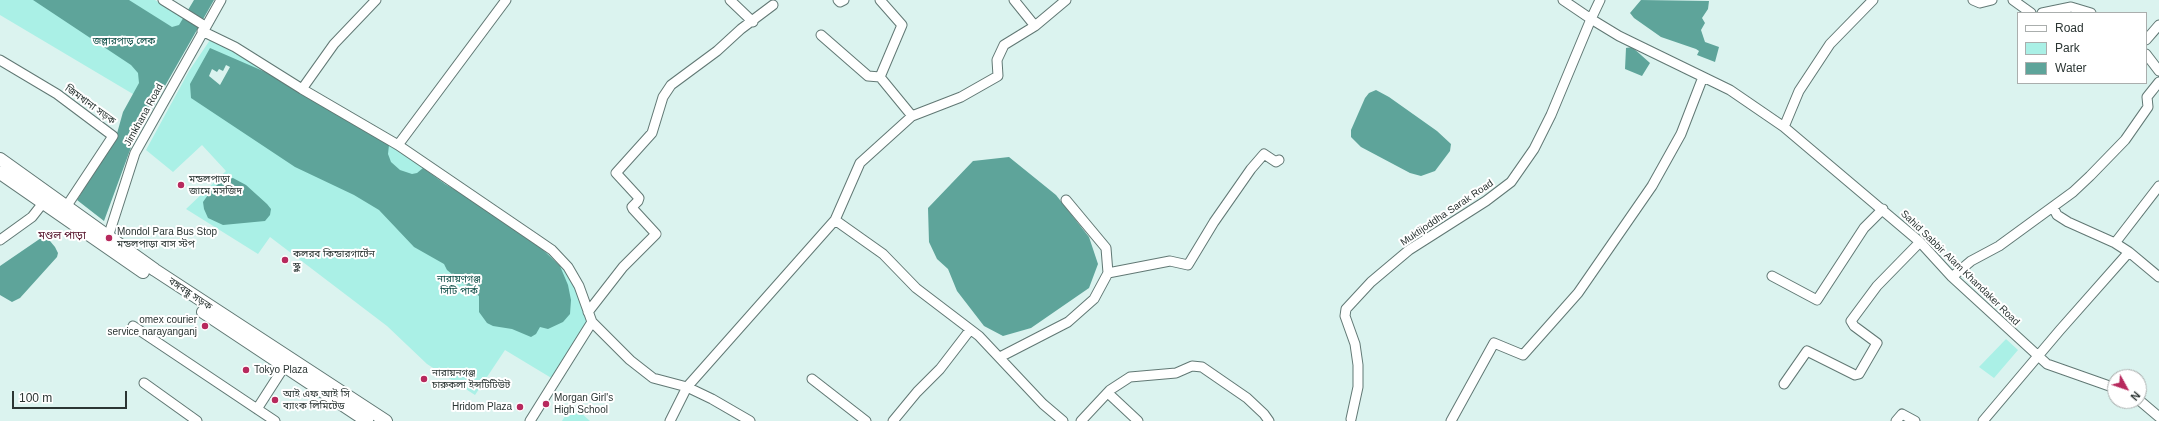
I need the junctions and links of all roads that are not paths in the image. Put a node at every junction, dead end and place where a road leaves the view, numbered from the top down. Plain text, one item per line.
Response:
1 (163, 0) edge
2 (221, 0) edge
3 (376, 0) edge
4 (506, 0) edge
5 (730, 0) edge
6 (838, 0) edge
7 (844, 0) edge
8 (880, 0) edge
9 (1014, 0) edge
10 (1066, 0) edge
11 (1563, 0) edge
12 (1600, 0) edge
13 (1873, 0) edge
14 (1973, 0) edge
15 (1992, 0) edge
16 (2013, 0) edge
17 (772, 2) edge
18 (2030, 12) edge
19 (2047, 12) edge
20 (2087, 12) edge
21 (1591, 19) junction
22 (753, 22) junction
23 (2159, 24) edge
24 (1036, 26) junction
25 (203, 27) junction
26 (821, 35) dead end
27 (2147, 39) edge
28 (2147, 55) edge
29 (0, 60) edge
30 (2159, 71) edge
31 (1704, 76) junction
32 (880, 77) junction
33 (2159, 82) edge
34 (302, 89) junction
35 (912, 116) junction
36 (1784, 127) junction
37 (398, 145) junction
38 (0, 159) edge
39 (1279, 160) dead end
40 (0, 173) edge
41 (2159, 186) edge
42 (1066, 200) dead end
43 (43, 203) junction
44 (66, 207) junction
45 (2053, 207) junction
46 (1882, 209) junction
47 (835, 220) junction
48 (108, 237) junction
49 (0, 240) edge
50 (1920, 242) junction
51 (2115, 243) junction
52 (2129, 252) junction
53 (1108, 273) junction
54 (1772, 276) dead end
55 (1952, 277) junction
56 (2159, 277) edge
57 (588, 312) junction
58 (592, 322) junction
59 (133, 326) dead end
60 (970, 330) junction
61 (1000, 356) junction
62 (2037, 356) junction
63 (284, 367) junction
64 (812, 379) dead end
65 (144, 383) dead end
66 (1784, 384) dead end
67 (2107, 385) edge
68 (687, 387) junction
69 (1108, 393) junction
70 (2147, 407) edge
71 (257, 408) junction
72 (2159, 417) edge
73 (1352, 420) edge
74 (197, 421) edge
75 (275, 421) edge
76 (367, 421) edge
77 (386, 421) edge
78 (530, 421) edge
79 (670, 421) edge
80 (750, 421) edge
81 (866, 421) edge
82 (893, 421) edge
83 (1063, 421) edge
84 (1081, 421) edge
85 (1138, 421) edge
86 (1269, 421) edge
87 (1451, 421) edge
88 (1896, 421) edge
89 (1915, 421) edge
90 (1983, 421) edge

1 - 25 street
2 - 25 street, Jimkhana Road
3 - 34 street
4 - 37 street
5 - 22 street
6 - 7 street
8 - 32 street
9 - 24 street
10 - 24 street
11 - 21 street, Sahid Sabbir Alam Khandaker Road
12 - 21 street
13 - 36 street
14 - 15 street
16 - 18 street
17 - 22 street
19 - 20 street
21 - 31 street, Sahid Sabbir Alam Khandaker Road
21 - 73 street, Muktijoddha Sarak Road
22 - 57 street
23 - 27 street
24 - 35 street
25 - 34 street
25 - 48 street, Jimkhana Road
26 - 32 street
28 - 30 street
29 - 44 street, জিমখানা সড়ক
31 - 36 street, Sahid Sabbir Alam Khandaker Road
31 - 87 street
32 - 35 street
33 - 45 street
34 - 37 street
35 - 47 street
36 - 46 street, Sahid Sabbir Alam Khandaker Road
37 - 57 street
38 - 44 main road, বঙ্গবন্ধু সড়ক
39 - 53 street
40 - 43 main road, বঙ্গবন্ধু সড়ক
41 - 51 street
42 - 53 street
43 - 49 street
43 - 63 main road, বঙ্গবন্ধু সড়ক
44 - 48 main road, বঙ্গবন্ধু সড়ক
45 - 51 street
45 - 55 street
46 - 50 street, Sahid Sabbir Alam Khandaker Road
46 - 54 street
47 - 60 street
47 - 68 street
48 - 77 main road, বঙ্গবন্ধু সড়ক
50 - 55 street, Sahid Sabbir Alam Khandaker Road
50 - 66 street
51 - 52 street
52 - 56 street
52 - 62 street
53 - 61 street
55 - 62 street, Sahid Sabbir Alam Khandaker Road
57 - 58 street
58 - 68 street
58 - 78 street
59 - 71 street
60 - 61 street
60 - 82 street
61 - 83 street
62 - 67 street, Sahid Sabbir Alam Khandaker Road
62 - 90 street
63 - 71 street
63 - 76 main road, বঙ্গবন্ধু সড়ক
64 - 81 street
65 - 74 street
68 - 79 street
68 - 80 street
69 - 84 street
69 - 85 street
69 - 86 street
70 - 72 street
71 - 75 street
88 - 89 street

